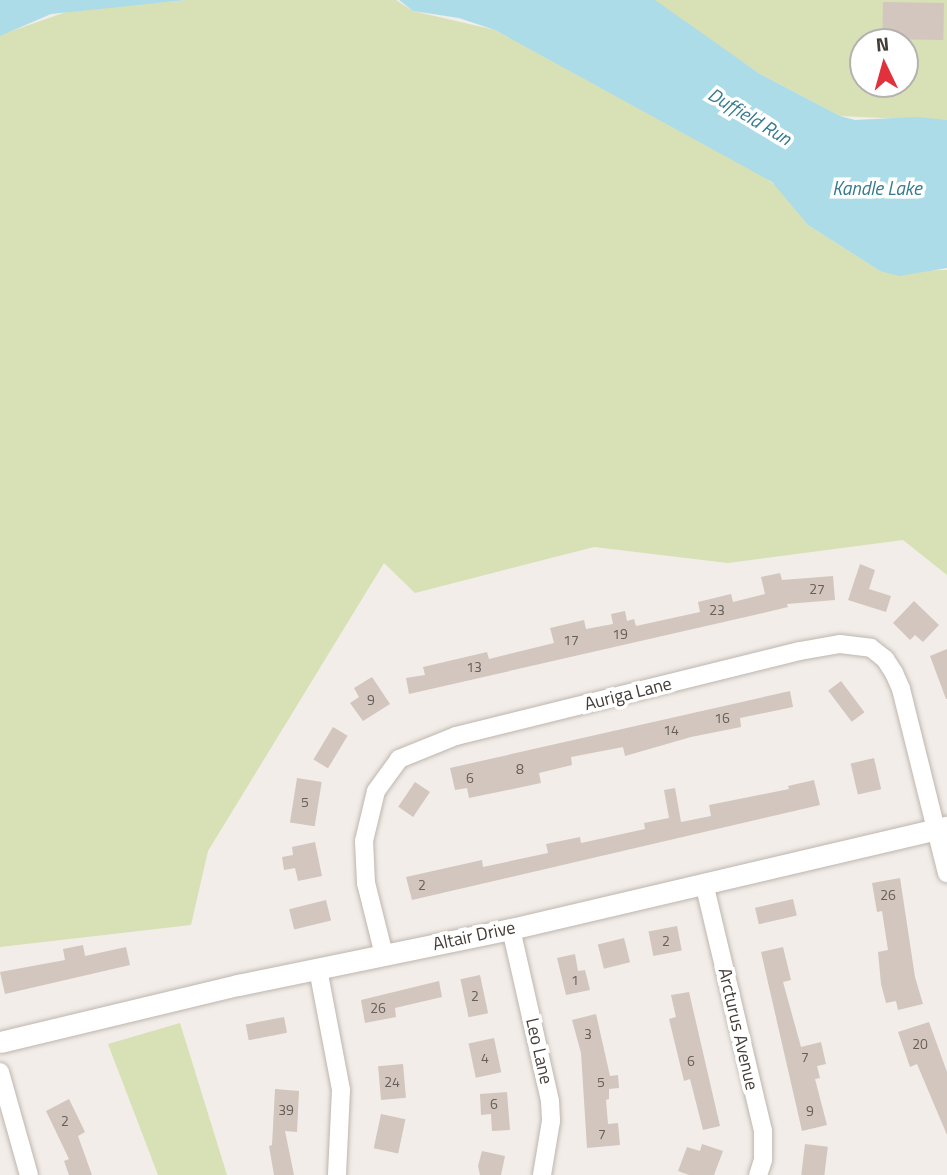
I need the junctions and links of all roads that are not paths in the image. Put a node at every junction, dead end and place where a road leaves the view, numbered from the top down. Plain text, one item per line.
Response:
1 (941, 828) edge
2 (947, 873) edge
3 (704, 883) junction
4 (511, 929) junction
5 (384, 955) junction
6 (318, 970) junction
7 (0, 1042) edge
8 (0, 1072) edge
9 (29, 1175) edge
10 (337, 1175) edge
11 (542, 1175) edge
12 (758, 1175) edge

1 - 2 street, Auriga Lane
1 - 3 street, Altair Drive
1 - 5 street, Auriga Lane
3 - 4 street, Altair Drive
3 - 12 street, Arcturus Avenue
4 - 5 street, Altair Drive
4 - 11 street, Leo Lane
5 - 6 street, Altair Drive
6 - 7 street, Altair Drive
6 - 10 street
8 - 9 street

